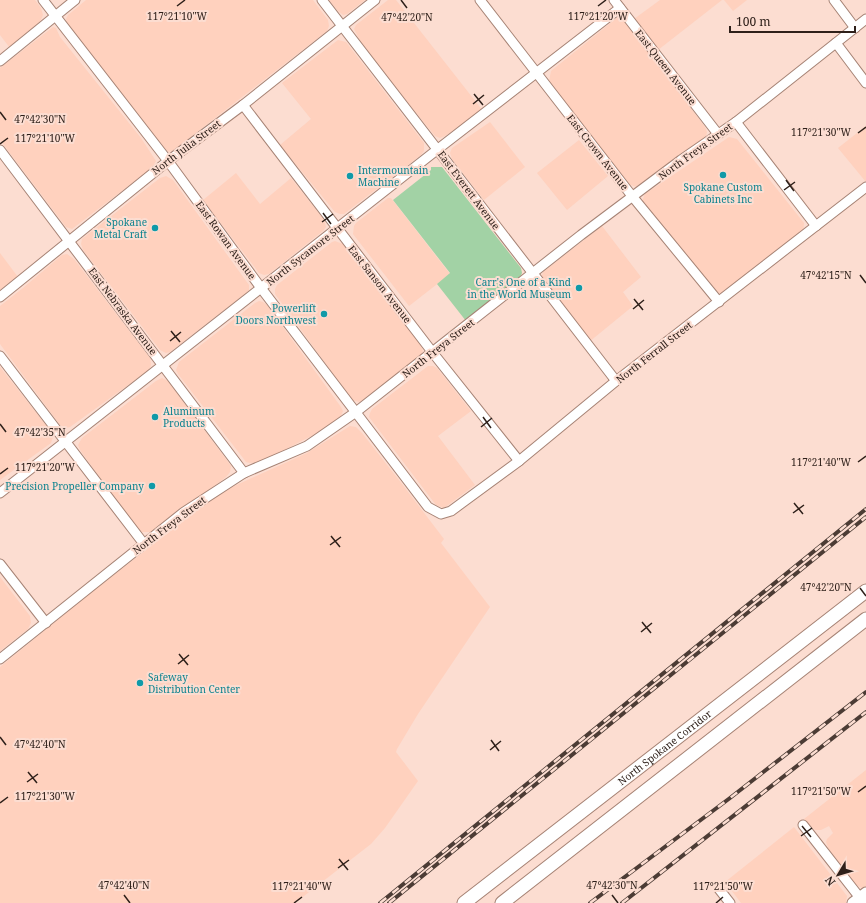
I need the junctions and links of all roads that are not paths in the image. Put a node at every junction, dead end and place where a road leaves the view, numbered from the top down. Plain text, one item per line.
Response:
1 (42, 0) edge
2 (76, 0) edge
3 (322, 0) edge
4 (375, 0) edge
5 (480, 0) edge
6 (614, 0) edge
7 (834, 0) edge
8 (620, 8) junction
9 (55, 16) junction
10 (866, 20) edge
11 (342, 26) junction
12 (855, 28) junction
13 (836, 43) junction
14 (0, 61) edge
15 (537, 73) junction
16 (866, 83) edge
17 (243, 105) junction
18 (736, 122) junction
19 (718, 134) junction
20 (438, 149) junction
21 (0, 150) edge
22 (168, 160) junction
23 (866, 188) edge
24 (632, 196) junction
25 (816, 226) junction
26 (337, 228) junction
27 (69, 241) junction
28 (533, 273) junction
29 (261, 288) junction
30 (0, 297) edge
31 (719, 302) junction
32 (433, 353) junction
33 (0, 356) edge
34 (163, 365) junction
35 (616, 381) junction
36 (356, 412) junction
37 (66, 441) junction
38 (519, 461) junction
39 (244, 473) junction
40 (0, 493) edge
41 (441, 514) joint
42 (144, 544) junction
43 (0, 564) edge
44 (866, 587) edge
45 (866, 592) edge
46 (866, 619) edge
47 (46, 623) junction
48 (866, 624) edge
49 (824, 625) junction
50 (824, 651) junction
51 (0, 659) edge
52 (803, 825) dead end
53 (719, 890) dead end
54 (860, 899) edge
55 (464, 903) edge
56 (502, 903) edge
57 (730, 903) edge

1 - 9 street, East Rowan Avenue
2 - 9 street
3 - 11 street, East Everett Avenue
4 - 11 street, North Julia Street
5 - 15 street, East Crown Avenue
6 - 8 street, East Queen Avenue
7 - 12 street
8 - 15 street, North Sycamore Street
8 - 19 street, East Queen Avenue
9 - 14 street
9 - 22 street, East Rowan Avenue
10 - 12 street, North Freya Street
11 - 17 street, North Julia Street
11 - 20 street, East Everett Avenue
12 - 13 street, North Freya Street
13 - 16 street
13 - 18 street, North Freya Street
15 - 20 street, North Sycamore Street
15 - 24 street, East Crown Avenue
17 - 22 street, North Julia Street
17 - 26 street, East Sanson Avenue
18 - 19 street, North Freya Street
18 - 25 street
19 - 24 street, North Freya Street
20 - 26 street, North Sycamore Street
20 - 28 street, East Everett Avenue
21 - 27 street, East Nebraska Avenue
22 - 27 street, North Julia Street
22 - 29 street, East Rowan Avenue
23 - 25 street, North Ferrall Street
24 - 28 street, North Freya Street
24 - 31 street, East Crown Avenue
25 - 31 street, North Ferrall Street
26 - 29 street, North Sycamore Street
26 - 32 street, East Sanson Avenue
27 - 30 street, North Julia Street
27 - 34 street, East Nebraska Avenue
28 - 32 street, North Freya Street
28 - 35 street, East Everett Avenue
29 - 34 street, North Sycamore Street
29 - 36 street, East Rowan Avenue
31 - 35 street, North Ferrall Street
32 - 36 street, North Freya Street
32 - 38 street, East Sanson Avenue
33 - 37 street
34 - 37 street, North Sycamore Street
34 - 39 street, East Nebraska Avenue
35 - 38 street, North Ferrall Street
36 - 39 street, North Freya Street
36 - 41 street, East Rowan Avenue
37 - 40 street, North Sycamore Street
37 - 42 street
38 - 41 street, North Ferrall Street
39 - 42 street, North Freya Street
42 - 47 street, North Freya Street
43 - 47 street
44 - 49 highway
45 - 49 highway, North Spokane Corridor
46 - 50 highway
47 - 51 street, North Freya Street
48 - 50 highway
49 - 55 highway, North Spokane Corridor
50 - 56 highway
52 - 54 street
53 - 57 street

